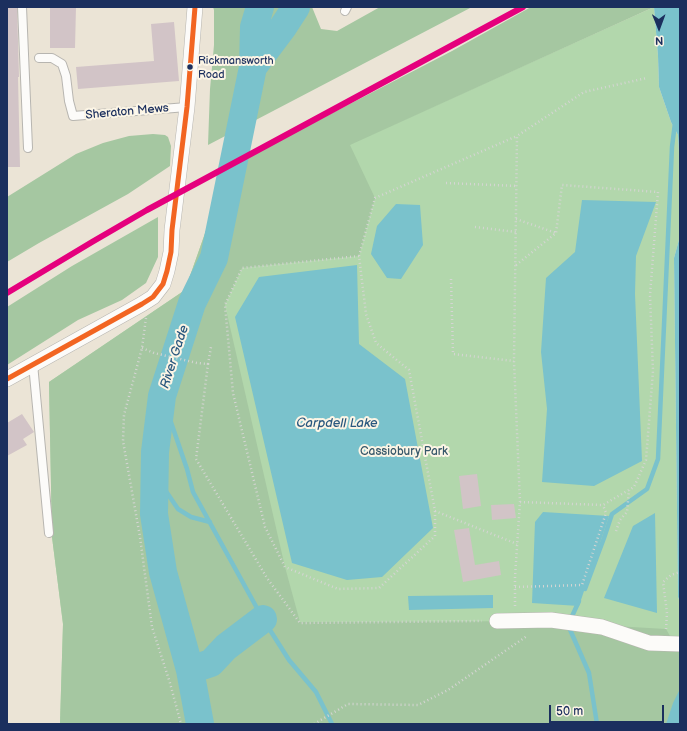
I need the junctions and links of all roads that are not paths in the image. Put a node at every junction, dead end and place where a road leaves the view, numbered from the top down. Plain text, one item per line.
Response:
1 (22, 7) edge
2 (195, 7) edge
3 (39, 58) dead end
4 (187, 107) junction
5 (28, 148) dead end
6 (33, 364) junction
7 (7, 379) edge
8 (49, 533) dead end
9 (497, 621) road end
10 (673, 644) edge

1 - 5 lane
2 - 4 street
3 - 4 lane, Sheraton Mews
4 - 6 street
6 - 7 street
6 - 8 lane
9 - 10 street

